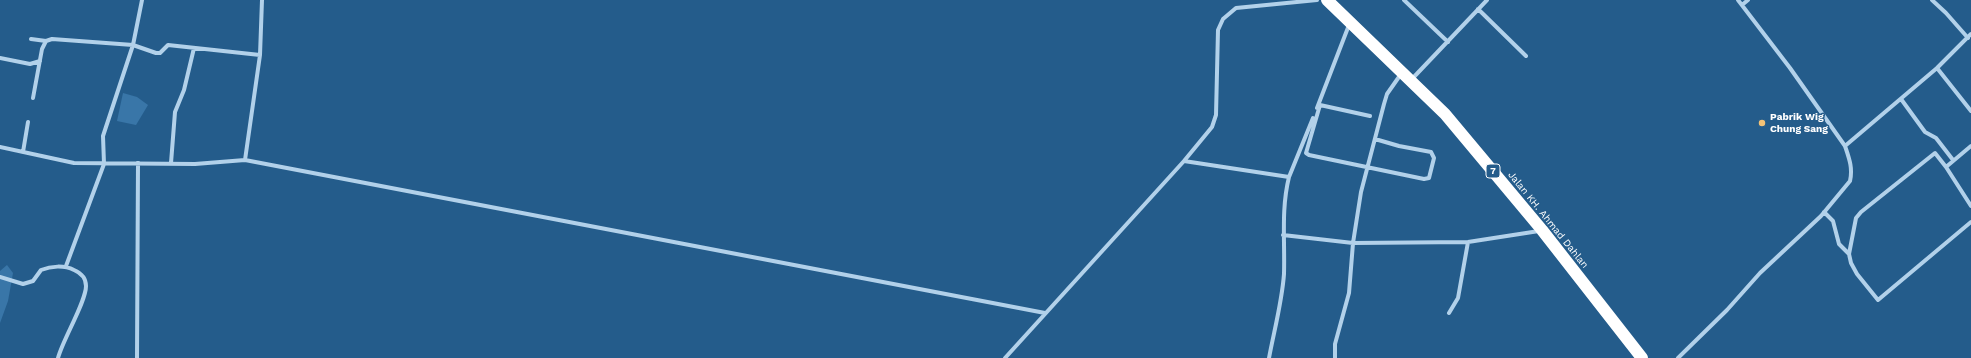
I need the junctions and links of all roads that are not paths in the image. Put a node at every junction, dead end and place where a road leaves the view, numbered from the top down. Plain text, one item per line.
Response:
1 (142, 0) edge
2 (262, 0) edge
3 (1317, 0) edge
4 (1327, 0) edge
5 (1404, 0) edge
6 (1487, 0) edge
7 (1738, 0) edge
8 (1748, 0) edge
9 (1932, 0) edge
10 (1742, 5) junction
11 (1478, 10) junction
12 (1350, 22) junction
13 (1969, 36) edge
14 (31, 39) dead end
15 (46, 41) junction
16 (1448, 42) junction
17 (133, 45) junction
18 (194, 48) junction
19 (260, 55) junction
20 (1526, 56) dead end
21 (0, 58) edge
22 (40, 61) junction
23 (1937, 68) junction
24 (1407, 76) junction
25 (33, 98) dead end
26 (1902, 99) junction
27 (1971, 111) edge
28 (1370, 116) dead end
29 (28, 122) dead end
30 (1375, 139) junction
31 (1845, 146) junction
32 (1971, 146) edge
33 (0, 147) edge
34 (23, 152) junction
35 (245, 160) junction
36 (1953, 160) junction
37 (1184, 161) junction
38 (171, 162) junction
39 (104, 164) junction
40 (138, 164) junction
41 (1367, 167) junction
42 (1946, 167) junction
43 (1289, 177) junction
44 (1971, 206) edge
45 (1824, 212) junction
46 (1971, 222) edge
47 (1542, 230) junction
48 (1283, 235) junction
49 (1468, 242) junction
50 (1353, 243) junction
51 (1848, 254) junction
52 (66, 266) junction
53 (0, 277) edge
54 (1045, 313) junction
55 (1449, 313) dead end
56 (58, 358) edge
57 (137, 358) edge
58 (1005, 358) edge
59 (1269, 358) edge
60 (1335, 358) edge
61 (1642, 358) edge
62 (1678, 358) edge

1 - 17 street
2 - 19 street
3 - 37 street
4 - 12 highway, Jalan KH. Ahmad Dahlan / 7
5 - 16 street
6 - 11 street
7 - 10 street
8 - 10 street
9 - 13 street
10 - 31 street
11 - 16 street
11 - 20 street
12 - 24 highway, Jalan KH. Ahmad Dahlan / 7
12 - 43 street
13 - 23 street
14 - 15 street
15 - 17 street
15 - 22 street
16 - 24 street
17 - 18 street
17 - 39 street
18 - 19 street
18 - 38 street
19 - 35 street
21 - 22 street
22 - 25 street
23 - 26 street
23 - 27 street
24 - 30 street
24 - 47 highway, Jalan KH. Ahmad Dahlan / 7
26 - 31 street
26 - 36 street
28 - 41 street
29 - 34 street
30 - 41 street
30 - 41 street
31 - 45 street
32 - 36 street
33 - 34 street
34 - 39 street
35 - 38 street
35 - 54 street
36 - 42 street
37 - 43 street
37 - 54 street
38 - 40 street
39 - 40 street
39 - 52 street
40 - 57 street
41 - 50 street
42 - 44 street
42 - 51 street
43 - 48 street
45 - 51 street
45 - 62 street
46 - 51 street
47 - 49 street
47 - 61 highway, Jalan KH. Ahmad Dahlan / 7
48 - 50 street
48 - 59 street
49 - 50 street
49 - 55 street
50 - 60 street
52 - 53 street
52 - 56 street
54 - 58 street

